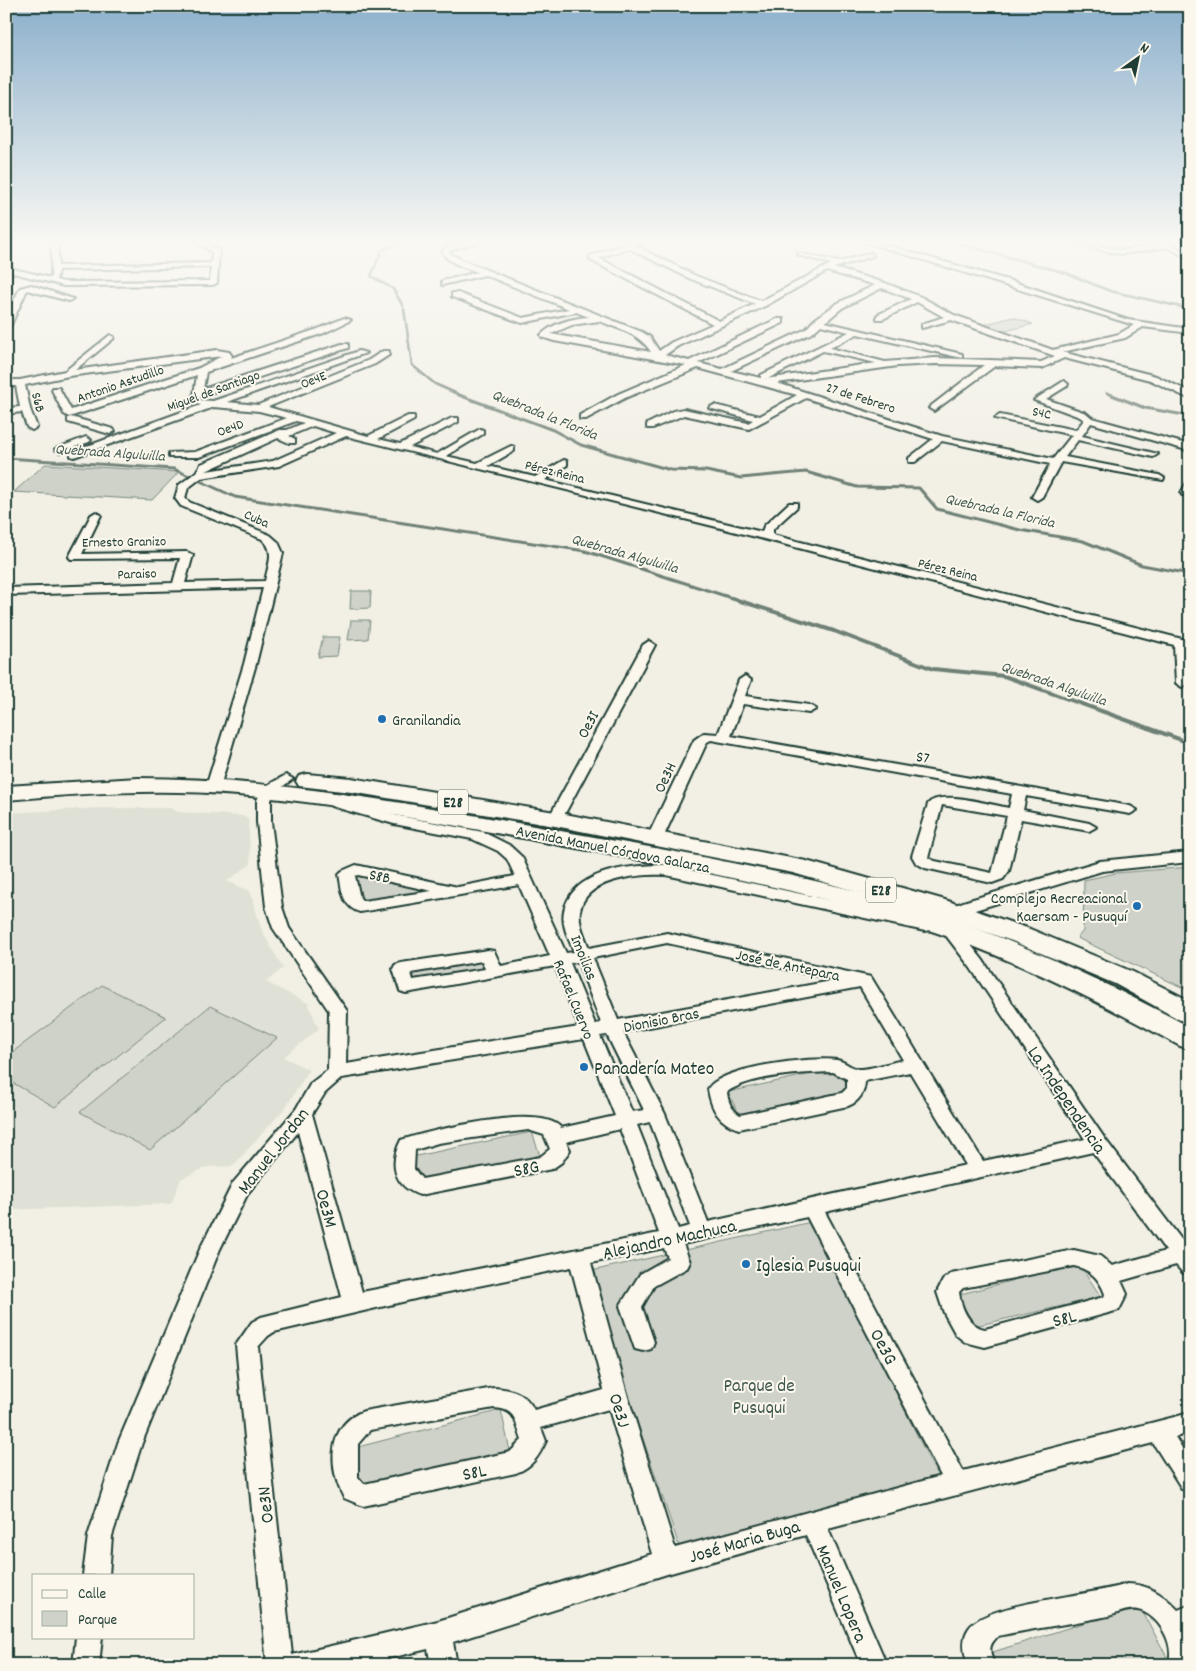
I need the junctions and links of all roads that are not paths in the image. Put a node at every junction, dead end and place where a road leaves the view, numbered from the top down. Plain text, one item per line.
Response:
1 (517, 319) edge
2 (532, 319) edge
3 (710, 319) edge
4 (731, 319) edge
5 (821, 319) edge
6 (945, 319) edge
7 (957, 319) edge
8 (1121, 319) edge
9 (347, 320) dead end
10 (602, 320) joint
11 (780, 321) dead end
12 (817, 322) junction
13 (720, 324) junction
14 (1140, 325) junction
15 (925, 326) dead end
16 (1190, 331) edge
17 (857, 332) junction
18 (110, 337) dead end
19 (345, 346) dead end
20 (824, 349) junction
21 (1052, 352) junction
22 (362, 353) dead end
23 (386, 353) dead end
24 (275, 354) dead end
25 (1063, 355) junction
26 (658, 356) junction
27 (976, 362) junction
28 (892, 364) junction
29 (993, 364) junction
30 (694, 365) junction
31 (69, 371) junction
32 (366, 372) dead end
33 (724, 372) junction
34 (201, 373) junction
35 (754, 379) junction
36 (765, 382) junction
37 (6, 383) edge
38 (1064, 384) dead end
39 (21, 386) junction
40 (6, 390) edge
41 (56, 390) dead end
42 (806, 394) junction
43 (1190, 396) edge
44 (196, 398) junction
45 (211, 405) junction
46 (259, 408) junction
47 (714, 408) dead end
48 (934, 408) dead end
49 (25, 409) junction
50 (6, 411) edge
51 (270, 411) junction
52 (583, 417) dead end
53 (296, 418) junction
54 (411, 418) dead end
55 (1000, 418) dead end
56 (760, 419) junction
57 (71, 420) dead end
58 (454, 420) dead end
59 (1090, 420) junction
60 (311, 422) junction
61 (650, 426) dead end
62 (32, 427) dead end
63 (110, 431) junction
64 (480, 432) dead end
65 (345, 433) junction
66 (1076, 435) junction
67 (940, 438) junction
68 (370, 439) junction
69 (292, 441) dead end
70 (402, 447) junction
71 (1190, 448) edge
72 (60, 449) dead end
73 (512, 449) dead end
74 (74, 454) dead end
75 (1153, 454) dead end
76 (172, 455) dead end
77 (438, 457) junction
78 (912, 460) dead end
79 (1057, 461) junction
80 (564, 463) dead end
81 (480, 466) junction
82 (203, 474) junction
83 (1159, 478) dead end
84 (536, 481) junction
85 (1036, 497) dead end
86 (793, 505) dead end
87 (96, 515) dead end
88 (767, 536) junction
89 (269, 584) junction
90 (178, 587) junction
91 (6, 592) edge
92 (1185, 644) edge
93 (649, 645) dead end
94 (745, 680) dead end
95 (1182, 683) dead end
96 (737, 699) junction
97 (809, 709) dead end
98 (716, 737) junction
99 (215, 781) junction
100 (6, 782) edge
101 (277, 785) junction
102 (1020, 791) junction
103 (6, 793) edge
104 (320, 798) junction
105 (1130, 810) dead end
106 (1015, 812) junction
107 (555, 819) junction
108 (1089, 826) dead end
109 (655, 838) junction
110 (1190, 857) edge
111 (525, 879) junction
112 (458, 892) junction
113 (952, 920) junction
114 (584, 955) junction
115 (560, 959) junction
116 (495, 973) junction
117 (866, 981) junction
118 (1190, 1013) edge
119 (612, 1028) junction
120 (588, 1032) junction
121 (1190, 1039) edge
122 (916, 1064) junction
123 (337, 1072) junction
124 (856, 1076) junction
125 (302, 1114) junction
126 (656, 1114) junction
127 (626, 1121) junction
128 (554, 1137) junction
129 (1098, 1144) junction
130 (978, 1168) junction
131 (812, 1207) junction
132 (702, 1232) junction
133 (670, 1239) junction
134 (579, 1256) junction
135 (1185, 1261) edge
136 (1109, 1276) junction
137 (354, 1302) junction
138 (643, 1342) dead end
139 (248, 1345) joint
140 (617, 1397) junction
141 (527, 1422) junction
142 (1190, 1423) edge
143 (1159, 1433) junction
144 (1190, 1481) edge
145 (958, 1484) junction
146 (812, 1521) junction
147 (668, 1562) junction
148 (96, 1574) edge
149 (1182, 1621) edge
150 (438, 1634) junction
151 (89, 1638) edge
152 (86, 1665) edge
153 (280, 1665) edge
154 (301, 1665) edge
155 (444, 1665) edge
156 (874, 1665) edge
157 (980, 1665) edge
158 (1181, 1665) edge

1 - 2 street
3 - 13 street
4 - 13 street
5 - 12 street
6 - 15 street
7 - 21 street
8 - 14 street
9 - 34 street, Antonio Astudillo
10 - 26 street
10 - 26 street, 27 de Febrero
11 - 30 street
12 - 17 street
12 - 33 street
13 - 26 street
14 - 16 street
14 - 21 street
17 - 20 street
17 - 27 street
18 - 31 street
19 - 44 street
20 - 28 street
20 - 35 street
21 - 25 street
22 - 45 street, Miguel de Santiago
23 - 46 street
24 - 34 street
25 - 29 street
25 - 43 street
26 - 30 street, 27 de Febrero
27 - 28 street
27 - 29 street
28 - 36 street
29 - 48 street
30 - 33 street, 27 de Febrero
30 - 52 street
31 - 34 street
31 - 39 street
32 - 51 street, Oe4E
33 - 35 street, 27 de Febrero
34 - 41 street, Antonio Astudillo
34 - 44 street
35 - 36 street, 27 de Febrero
36 - 42 street, 27 de Febrero
37 - 39 street
38 - 59 street
39 - 40 street
39 - 49 street, S6B
42 - 56 street
42 - 67 street, 27 de Febrero
44 - 45 street, Pérez Reina
44 - 63 street
45 - 46 street, Pérez Reina
45 - 74 street, Miguel de Santiago
46 - 51 street, Pérez Reina
47 - 56 street
49 - 50 street
49 - 62 street, S6B
51 - 53 street, Pérez Reina
53 - 60 street, Pérez Reina
53 - 76 street, Oe4D
54 - 68 street
55 - 66 street, S4C
56 - 61 street
57 - 63 street
58 - 70 street
59 - 66 street
59 - 71 street
60 - 65 street, Pérez Reina
60 - 69 street
60 - 82 street
63 - 72 street
64 - 77 street
65 - 68 street, Pérez Reina
65 - 82 street, Cuba
66 - 75 street, S4C
66 - 79 street
67 - 78 street
67 - 79 street, 27 de Febrero
68 - 70 street, Pérez Reina
70 - 77 street, Pérez Reina
73 - 81 street
77 - 81 street, Pérez Reina
79 - 83 street, 27 de Febrero
79 - 85 street
80 - 84 street
81 - 84 street, Pérez Reina
82 - 89 street, Cuba
84 - 88 street, Pérez Reina
86 - 88 street
87 - 90 street, Ernesto Granizo
88 - 92 street, Pérez Reina
89 - 90 street, Paraiso
89 - 99 street, Cuba
90 - 91 street, Paraiso
92 - 95 street
93 - 107 street, Oe3I
94 - 96 street, Oe3H
96 - 97 street
96 - 98 street, Oe3H
98 - 102 street, S7
98 - 109 street, Oe3H
99 - 100 main road, Avenida Manuel Córdova Galarza / E28
99 - 101 main road, Avenida Manuel Córdova Galarza / E28
99 - 103 main road, Avenida Manuel Córdova Galarza / E28
101 - 104 main road, Avenida Manuel Córdova Galarza / E28
101 - 107 main road, Avenida Manuel Córdova Galarza / E28
101 - 123 street
102 - 105 street, S7
102 - 106 street
104 - 111 street, Rafael Cuervo
104 - 113 main road, Avenida Manuel Córdova Galarza / E28
106 - 106 street
106 - 108 street
107 - 109 main road, Avenida Manuel Córdova Galarza / E28
109 - 113 main road, Avenida Manuel Córdova Galarza / E28
110 - 113 street
111 - 112 street, S8B
111 - 115 street, Rafael Cuervo
112 - 112 street, S8B
113 - 114 street, Imoilias
113 - 118 main road, Avenida Manuel Córdova Galarza / E28
113 - 121 main road, Avenida Manuel Córdova Galarza / E28
113 - 129 street, La Independencia
114 - 115 street, José de Antepara
114 - 117 street, José de Antepara
114 - 119 street, Imoilias
115 - 116 street, José de Antepara
115 - 120 street, Rafael Cuervo
116 - 116 street, José de Antepara
117 - 119 street, Dionisio Bras
117 - 122 street
119 - 120 street, Dionisio Bras
119 - 126 street, Imoilias
120 - 123 street, Dionisio Bras
120 - 127 street, Rafael Cuervo
122 - 124 street
122 - 130 street
123 - 125 street, Manuel Jordan
124 - 124 street
125 - 137 street, Oe3M
125 - 148 street, Manuel Jordan
126 - 127 street, S8G
126 - 132 street, Imoilias
127 - 128 street, S8G
127 - 133 street, Rafael Cuervo
128 - 128 street, S8G
129 - 130 street, Alejandro Machuca
129 - 135 street, La Independencia
130 - 131 street, Alejandro Machuca
131 - 132 street, Alejandro Machuca
131 - 145 street, Oe3G
132 - 133 street, Alejandro Machuca
133 - 134 street, Alejandro Machuca
133 - 138 street, Rafael Cuervo
134 - 137 street, Alejandro Machuca
134 - 140 street, Oe3J
135 - 136 street
136 - 136 street, S8L
137 - 139 street, Alejandro Machuca
139 - 153 street, Oe3N
140 - 141 street
140 - 147 street, Oe3J
141 - 141 street, S8L
142 - 143 street, José Maria Buga
143 - 144 street
143 - 145 street, José Maria Buga
145 - 146 street, José Maria Buga
146 - 147 street, José Maria Buga
146 - 156 street, Manuel Lopera
147 - 150 street, José Maria Buga
149 - 157 street
149 - 158 street
150 - 154 street, José Maria Buga
150 - 155 street
151 - 152 street

